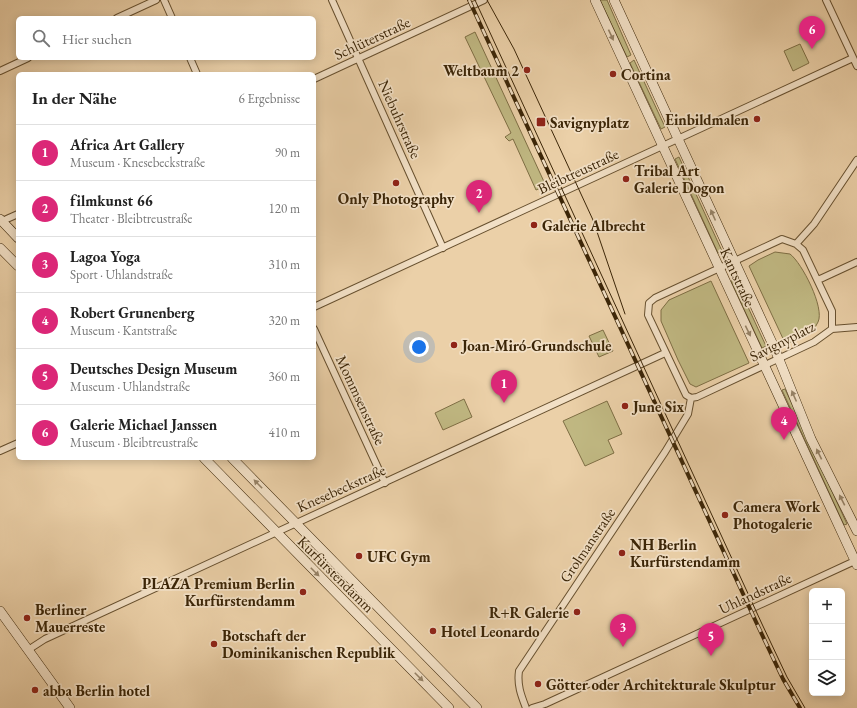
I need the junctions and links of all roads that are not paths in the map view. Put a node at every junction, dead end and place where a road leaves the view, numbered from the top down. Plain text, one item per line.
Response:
1 (156, 0) edge
2 (164, 0) edge
3 (332, 0) edge
4 (484, 0) edge
5 (595, 0) edge
6 (614, 0) edge
7 (826, 0) edge
8 (121, 16) edge
9 (171, 16) edge
10 (359, 58) junction
11 (853, 58) junction
12 (24, 60) edge
13 (191, 60) edge
14 (857, 66) edge
15 (0, 71) edge
16 (196, 72) edge
17 (316, 77) edge
18 (679, 139) junction
19 (663, 147) junction
20 (857, 160) edge
21 (16, 215) edge
22 (1, 221) edge
23 (16, 236) edge
24 (796, 244) junction
25 (0, 248) edge
26 (443, 248) junction
27 (733, 261) junction
28 (857, 262) edge
29 (16, 264) edge
30 (718, 268) junction
31 (818, 280) junction
32 (316, 306) edge
33 (857, 327) edge
34 (832, 329) junction
35 (316, 333) edge
36 (665, 353) junction
37 (778, 358) junction
38 (764, 365) junction
39 (691, 398) junction
40 (16, 444) edge
41 (0, 451) edge
42 (206, 460) edge
43 (234, 460) edge
44 (385, 483) junction
45 (295, 523) junction
46 (275, 532) junction
47 (857, 532) edge
48 (856, 562) edge
49 (0, 611) edge
50 (28, 650) junction
51 (70, 708) edge
52 (449, 708) edge
53 (477, 708) edge
54 (526, 708) edge
55 (532, 708) edge

1 - 8 street
2 - 9 street
3 - 10 street, Niebuhrstraße
4 - 10 street, Schlüterstraße
5 -> 19 main road, Kantstraße
6 - 18 main road, Kantstraße
7 - 11 street
10 - 17 street, Schlüterstraße
10 - 26 street, Niebuhrstraße
11 - 14 street
11 - 18 street, Bleibtreustraße
12 - 15 street
13 - 16 street
18 - 19 street, Bleibtreustraße
27 -> 18 main road, Kantstraße
19 - 26 street, Bleibtreustraße
19 - 30 main road, Kantstraße
20 - 24 street
21 - 22 street
22 - 23 main road
24 - 27 street
24 - 31 street, Savignyplatz
25 - 29 main road
26 - 32 street, Bleibtreustraße
27 - 30 street
27 - 37 main road, Kantstraße
28 - 31 street
30 - 36 street
30 -> 38 main road, Kantstraße
31 - 34 street, Savignyplatz
33 - 34 street
34 - 37 street, Savignyplatz
35 - 44 street, Mommsenstraße
36 - 39 street
36 - 44 street, Knesebeckstraße
37 - 38 street, Savignyplatz
47 -> 37 main road, Kantstraße
38 - 39 street, Savignyplatz
38 - 48 main road, Kantstraße
39 - 54 street, Grolmanstraße
40 - 41 street
42 - 46 main road, Kurfürstendamm
45 -> 43 main road, Kurfürstendamm
44 - 45 street, Knesebeckstraße
45 - 46 street, Knesebeckstraße
45 - 53 main road, Kurfürstendamm
46 - 50 street, Knesebeckstraße
46 -> 52 main road, Kurfürstendamm
48 - 55 street, Uhlandstraße
49 - 50 main road
50 - 51 main road

